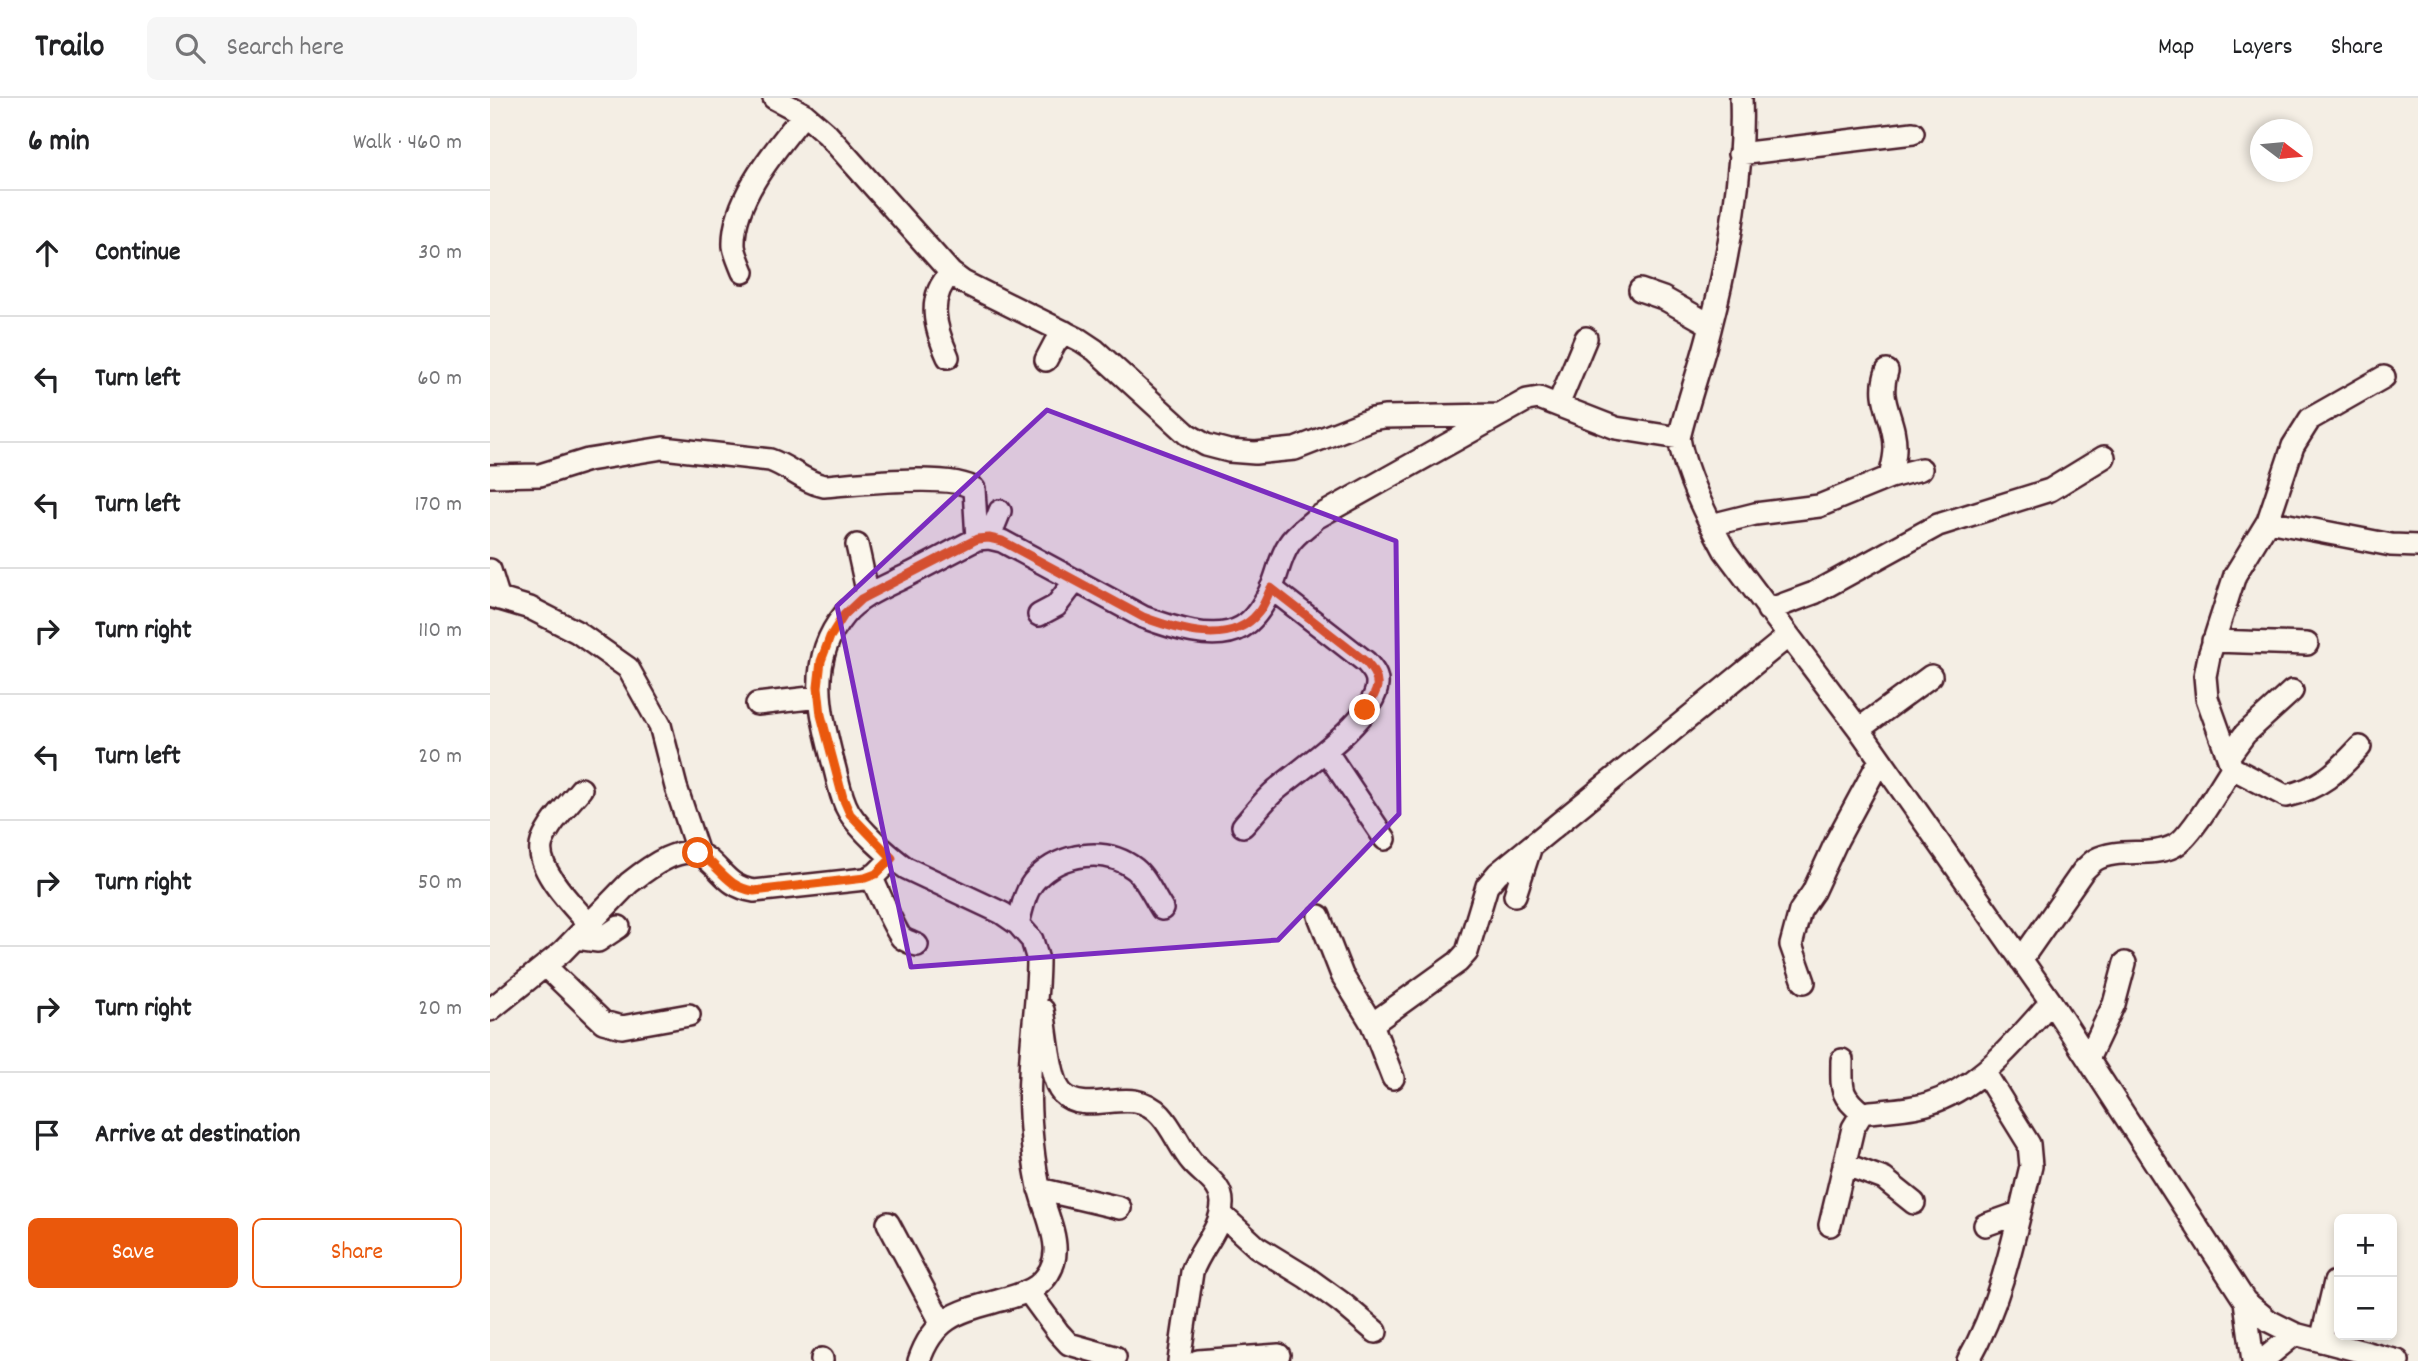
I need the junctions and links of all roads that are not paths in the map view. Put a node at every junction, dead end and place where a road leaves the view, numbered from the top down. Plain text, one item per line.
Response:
1 (774, 98) edge
2 (1741, 98) edge
3 (804, 114) junction
4 (1913, 133) dead end
5 (1740, 154) junction
6 (743, 272) dead end
7 (951, 273) junction
8 (1640, 290) dead end
9 (1712, 325) junction
10 (1065, 332) junction
11 (1586, 338) dead end
12 (948, 357) dead end
13 (1046, 360) dead end
14 (1886, 372) dead end
15 (2384, 377) dead end
16 (1558, 405) junction
17 (1500, 415) junction
18 (1679, 438) junction
19 (2104, 457) dead end
20 (1921, 470) dead end
21 (490, 476) edge
22 (1890, 477) junction
23 (1000, 511) dead end
24 (2268, 521) junction
25 (1711, 525) junction
26 (983, 538) junction
27 (857, 545) dead end
28 (2418, 547) edge
29 (490, 570) edge
30 (1076, 580) junction
31 (1271, 588) junction
32 (868, 595) junction
33 (495, 597) edge
34 (1768, 610) junction
35 (1039, 615) dead end
36 (1787, 637) junction
37 (2213, 641) junction
38 (2307, 644) dead end
39 (1931, 676) dead end
40 (2292, 691) dead end
41 (819, 697) junction
42 (757, 704) dead end
43 (1859, 729) junction
44 (2360, 747) dead end
45 (1326, 751) junction
46 (1880, 760) junction
47 (2230, 762) junction
48 (581, 789) dead end
49 (1243, 826) dead end
50 (1385, 839) dead end
51 (1531, 846) junction
52 (698, 853) junction
53 (892, 858) junction
54 (871, 876) junction
55 (1515, 895) dead end
56 (1162, 909) dead end
57 (1320, 916) dead end
58 (1018, 924) junction
59 (619, 927) dead end
60 (583, 931) junction
61 (916, 946) dead end
62 (2021, 960) junction
63 (2126, 963) dead end
64 (545, 966) junction
65 (1038, 977) junction
66 (1804, 982) dead end
67 (2051, 1002) junction
68 (490, 1010) edge
69 (689, 1014) dead end
70 (1372, 1024) junction
71 (2088, 1059) junction
72 (1842, 1060) dead end
73 (1985, 1073) junction
74 (1393, 1078) dead end
75 (1862, 1113) junction
76 (1844, 1164) junction
77 (1040, 1189) junction
78 (1914, 1203) dead end
79 (1120, 1208) dead end
80 (2019, 1213) junction
81 (1222, 1214) junction
82 (888, 1223) dead end
83 (1830, 1225) dead end
84 (1985, 1225) dead end
85 (2334, 1286) edge
86 (1028, 1291) junction
87 (2245, 1301) junction
88 (941, 1322) junction
89 (1376, 1332) dead end
90 (2295, 1334) junction
91 (2320, 1341) junction
92 (1279, 1355) dead end
93 (1115, 1357) dead end
94 (919, 1361) edge
95 (1179, 1361) edge
96 (1198, 1361) edge
97 (1968, 1361) edge
98 (2253, 1361) edge
99 (2262, 1361) edge
100 (2398, 1361) edge

1 - 3 street
2 - 5 street
3 - 6 street
3 - 7 street
4 - 5 street
5 - 9 street
7 - 10 street
7 - 12 street
8 - 9 street
9 - 18 street
10 - 13 street
10 - 17 street
11 - 16 street
14 - 22 street
15 - 24 street
16 - 17 street
16 - 18 street
17 - 31 street
18 - 25 street
19 - 34 street
20 - 22 street
21 - 26 street
22 - 25 street
23 - 26 street
24 - 28 street
24 - 37 street
25 - 34 street
26 - 30 street
26 - 32 street
27 - 32 street
29 - 33 street
30 - 31 street
30 - 35 street
31 - 45 street
32 - 41 street
33 - 52 street
34 - 36 street
36 - 43 street
36 - 51 street
37 - 38 street
37 - 47 street
39 - 43 street
40 - 47 street
41 - 42 street
41 - 53 street
43 - 46 street
44 - 47 street
45 - 49 street
45 - 50 street
46 - 62 street
46 - 66 street
47 - 62 street
48 - 60 street
51 - 55 street
51 - 70 street
52 - 54 street
52 - 60 street
53 - 54 street
53 - 58 street
54 - 61 street
56 - 58 street
57 - 70 street
58 - 65 street
59 - 60 street
60 - 64 street
62 - 67 street
63 - 71 street
64 - 68 street
64 - 69 street
65 - 77 street
65 - 81 street
67 - 71 street
67 - 73 street
70 - 74 street
71 - 87 street
72 - 75 street
73 - 75 street
73 - 80 street
75 - 76 street
76 - 78 street
76 - 83 street
77 - 79 street
77 - 86 street
80 - 84 street
80 - 97 street
81 - 89 street
81 - 95 street
82 - 88 street
85 - 91 street
86 - 88 street
86 - 93 street
87 - 90 street
87 - 98 street
88 - 94 street
90 - 91 street
90 - 99 street
91 - 100 street
92 - 96 street

